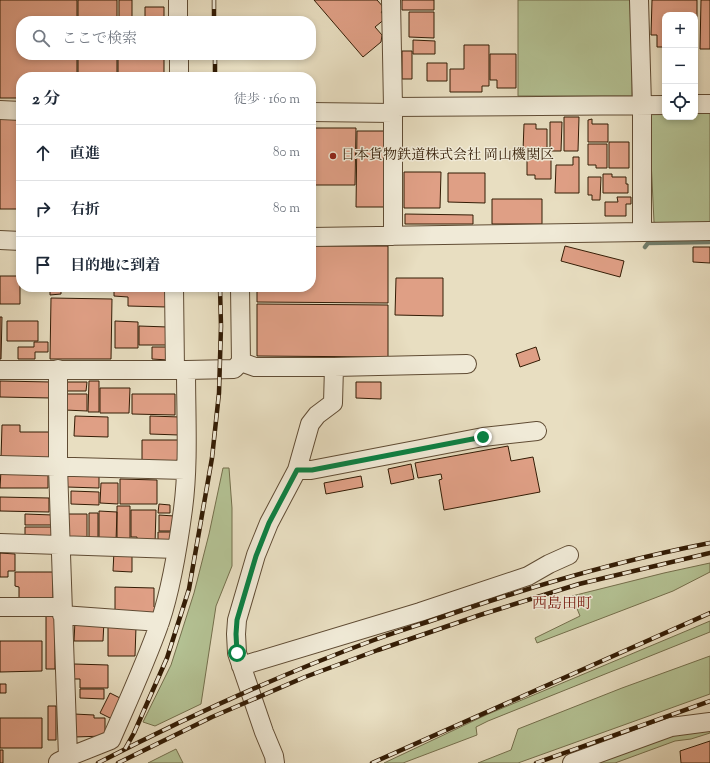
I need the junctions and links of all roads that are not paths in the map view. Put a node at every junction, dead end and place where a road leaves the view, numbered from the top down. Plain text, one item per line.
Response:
1 (178, 0) edge
2 (391, 0) edge
3 (639, 0) edge
4 (178, 16) edge
5 (179, 60) edge
6 (179, 72) edge
7 (698, 104) edge
8 (710, 104) edge
9 (642, 105) junction
10 (662, 105) edge
11 (0, 110) edge
12 (393, 110) junction
13 (16, 111) edge
14 (316, 112) edge
15 (710, 231) edge
16 (642, 232) junction
17 (393, 236) junction
18 (316, 237) edge
19 (0, 240) edge
20 (16, 241) edge
21 (174, 292) edge
22 (240, 292) edge
23 (241, 362) junction
24 (467, 364) dead end
25 (334, 367) junction
26 (58, 369) junction
27 (0, 370) edge
28 (180, 370) junction
29 (537, 431) dead end
30 (0, 465) edge
31 (58, 467) junction
32 (185, 470) junction
33 (297, 470) junction
34 (0, 543) edge
35 (61, 545) junction
36 (176, 549) junction
37 (568, 555) dead end
38 (0, 607) edge
39 (62, 611) junction
40 (160, 622) junction
41 (242, 666) junction
42 (710, 722) edge
43 (62, 760) edge
44 (275, 763) edge
45 (572, 763) edge

1 - 4 street
2 - 12 street
3 - 9 street
5 - 6 street
7 - 8 street
9 - 10 street
9 - 12 street
9 - 16 street
11 - 13 street
12 - 14 street
12 - 17 street
15 - 16 street
16 - 17 street
17 - 18 street
19 - 20 street
21 - 28 street
22 - 23 street
23 - 25 street
23 - 28 street
24 - 25 street
25 - 33 street
26 - 27 street
26 - 28 street
26 - 31 street
28 - 32 street
29 - 33 street
30 - 31 street
31 - 32 street
31 - 35 street
32 - 36 street
33 - 41 street
34 - 35 street
35 - 36 street
35 - 39 street
36 - 40 street
37 - 41 street
38 - 39 street
39 - 40 street
39 - 43 street
40 - 43 street
41 - 44 street
42 - 45 street

